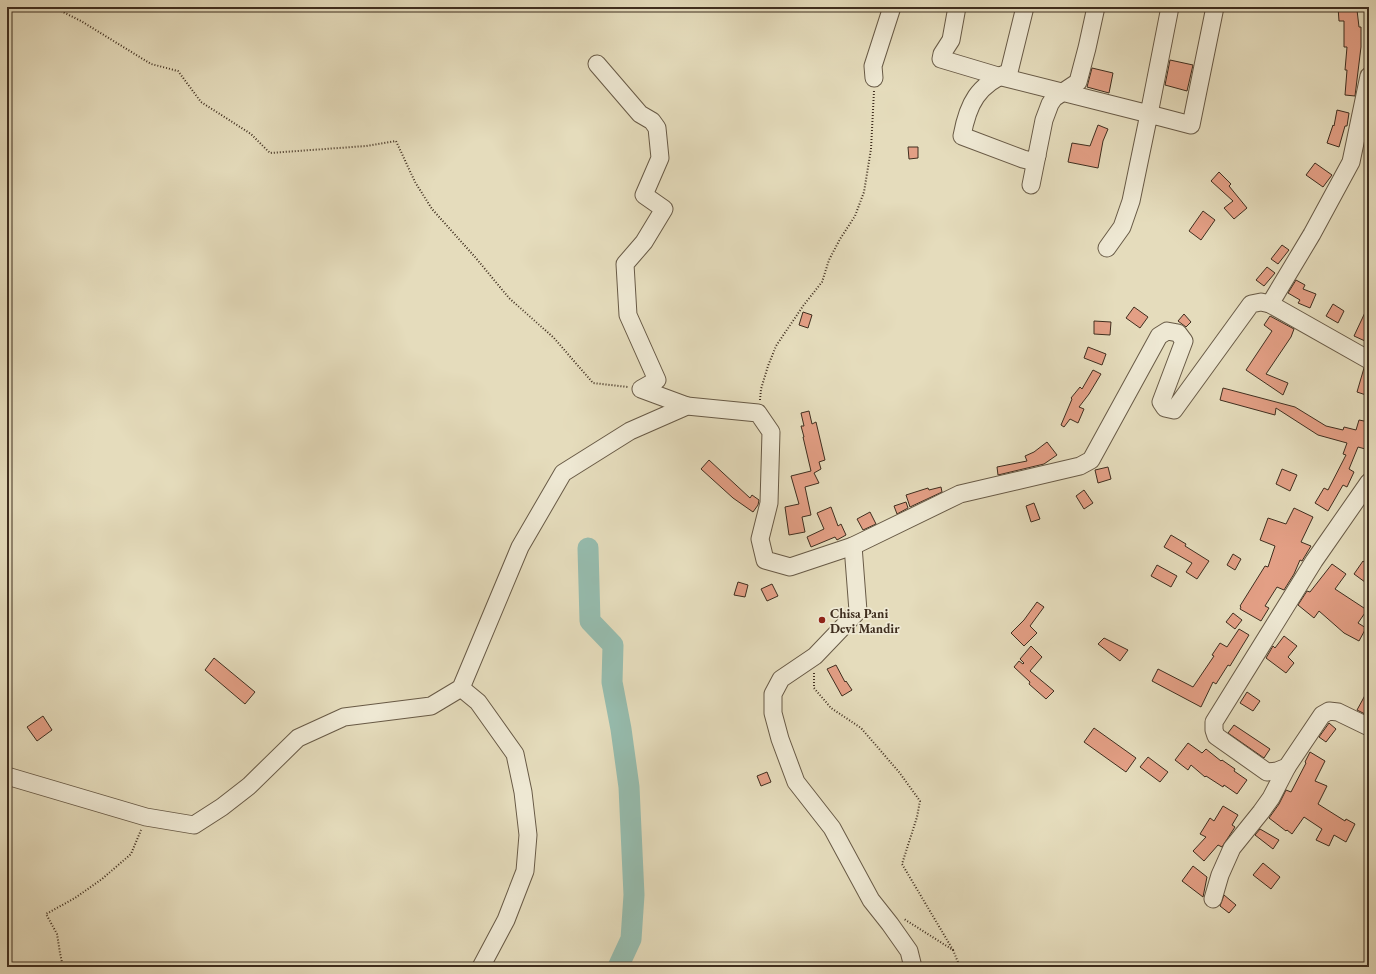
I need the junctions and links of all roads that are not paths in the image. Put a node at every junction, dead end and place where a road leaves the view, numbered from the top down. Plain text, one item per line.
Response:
1 (892, 7) edge
2 (957, 7) edge
3 (1025, 7) edge
4 (1096, 7) edge
5 (1170, 7) edge
6 (1215, 7) edge
7 (597, 64) dead end
8 (998, 76) junction
9 (1369, 76) edge
10 (874, 78) road end
11 (1063, 93) junction
12 (1149, 114) junction
13 (1037, 156) junction
14 (1031, 185) dead end
15 (1107, 248) dead end
16 (1270, 304) junction
17 (1369, 360) edge
18 (687, 406) junction
19 (1369, 482) edge
20 (853, 546) junction
21 (461, 688) junction
22 (1369, 727) edge
23 (1287, 767) junction
24 (7, 776) edge
25 (1213, 899) dead end
26 (481, 967) edge
27 (913, 967) edge

1 - 10 street
2 - 8 street
3 - 8 street
4 - 11 street
5 - 12 street
6 - 12 street
7 - 18 street
8 - 11 street
8 - 13 street
9 - 16 street
11 - 12 street
11 - 13 street
12 - 15 street
13 - 14 street
16 - 17 street
16 - 20 street
18 - 20 street
18 - 21 street
19 - 23 street
20 - 27 street
21 - 24 street
21 - 26 street
22 - 23 street
23 - 25 street

